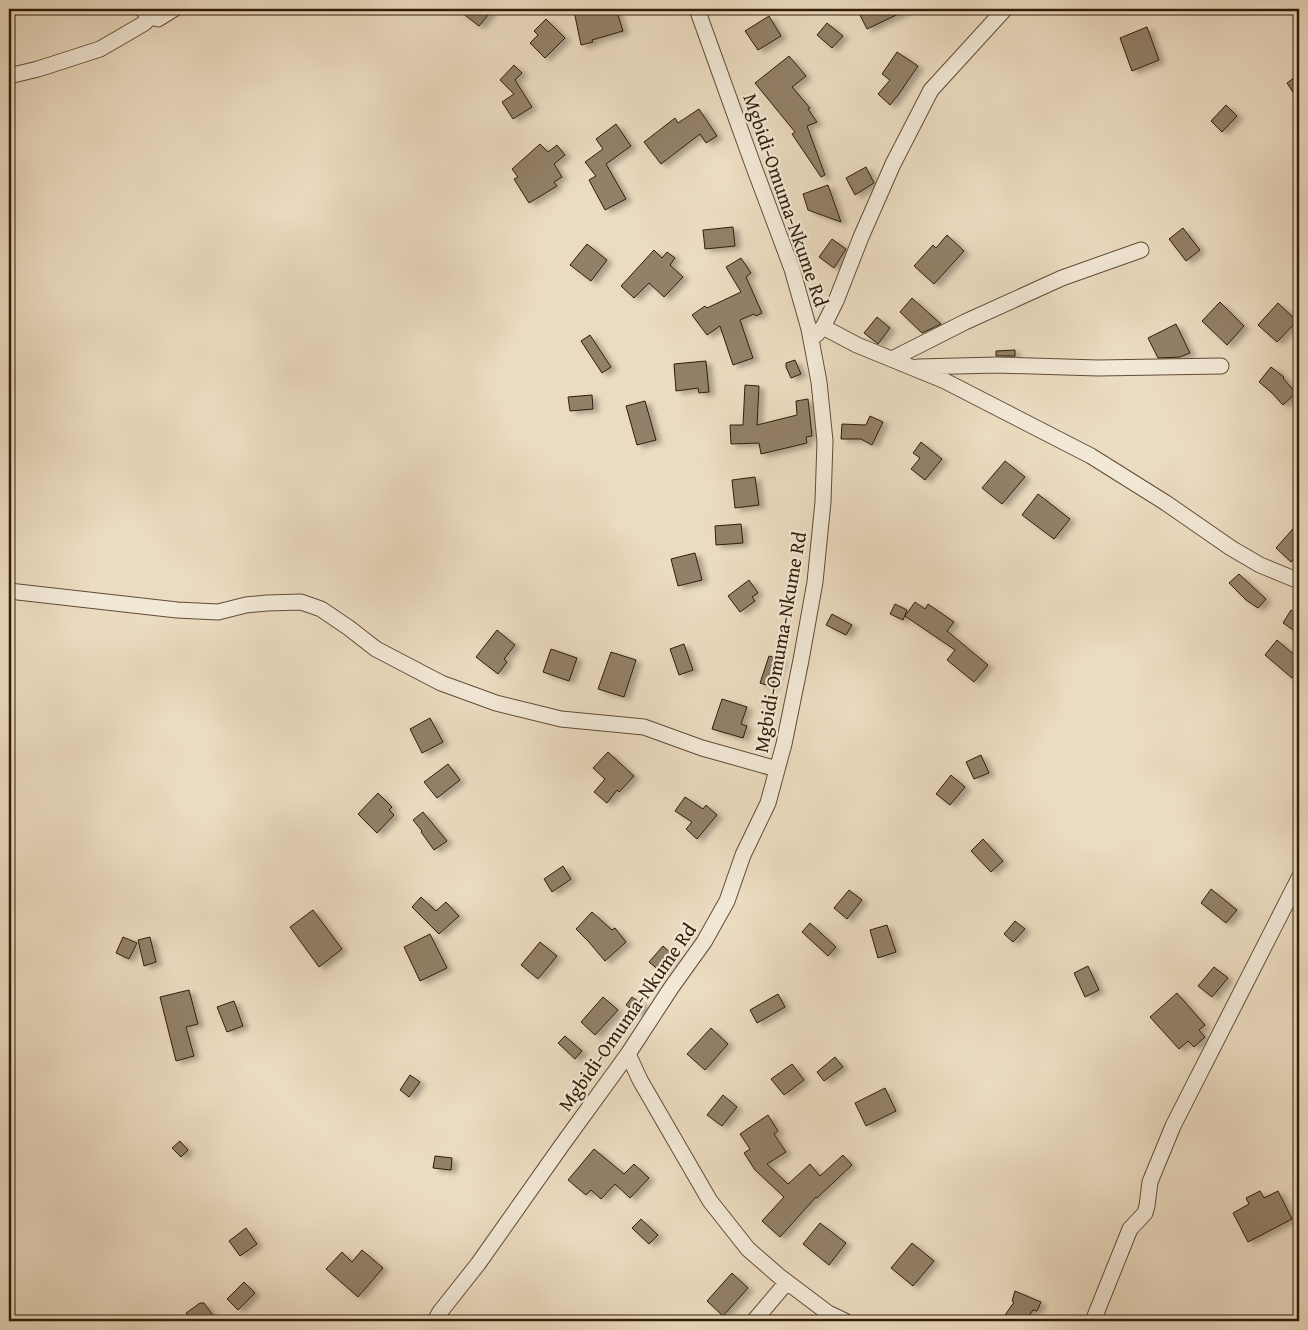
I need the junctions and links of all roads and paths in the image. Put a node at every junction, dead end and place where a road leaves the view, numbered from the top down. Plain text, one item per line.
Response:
1 (174, 9) edge
2 (697, 9) edge
3 (1005, 9) edge
4 (147, 13) edge
5 (9, 76) edge
6 (1141, 250) dead end
7 (822, 328) junction
8 (811, 341) junction
9 (892, 359) junction
10 (1221, 366) dead end
11 (912, 367) junction
12 (1299, 581) edge
13 (9, 591) edge
14 (777, 769) junction
15 (1299, 878) edge
16 (628, 1054) junction
17 (787, 1282) junction
18 (435, 1321) edge
19 (754, 1321) edge
20 (845, 1321) edge
21 (1093, 1321) edge

1 - 4 street
2 - 8 street, Mgbidi-Omuma-Nkume Rd
3 - 7 street
4 - 5 street
6 - 9 street
7 - 8 street
7 - 9 street
8 - 14 street, Mgbidi-Omuma-Nkume Rd
9 - 11 street
10 - 11 street
11 - 12 street
13 - 14 street
14 - 16 street, Mgbidi-Omuma-Nkume Rd
15 - 21 street
16 - 17 street
16 - 18 street, Mgbidi-Omuma-Nkume Rd
17 - 19 street
17 - 20 street

